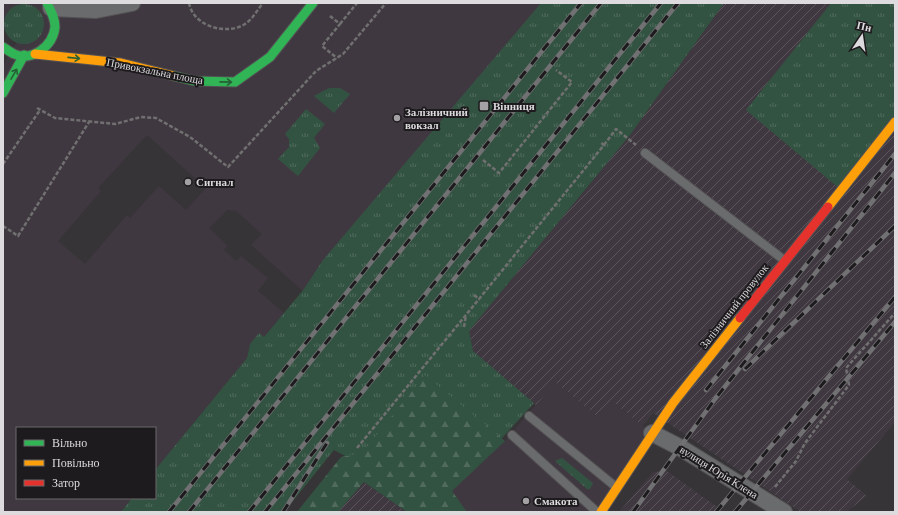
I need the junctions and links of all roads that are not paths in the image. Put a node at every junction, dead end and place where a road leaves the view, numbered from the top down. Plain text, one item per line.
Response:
1 (132, 3) edge
2 (313, 3) edge
3 (49, 6) edge
4 (3, 47) edge
5 (35, 54) junction
6 (24, 56) junction
7 (3, 93) edge
8 (895, 122) edge
9 (645, 153) road end
10 (785, 261) junction
11 (529, 416) dead end
12 (652, 433) junction
13 (512, 435) dead end
14 (617, 488) junction
15 (598, 512) edge
16 (601, 512) edge
17 (784, 512) edge

1 - 3 street
5 -> 2 street, Привокзальна площа
3 - 5 street
4 - 6 street
5 - 6 street
7 -> 6 street
8 - 10 street, Залізничний провулок
9 - 10 lane
10 - 12 street, Залізничний провулок
11 - 14 lane
12 - 14 street, Залізничний провулок
12 - 17 street, вулиця Юрія Клена
13 - 15 lane
14 - 16 street, Залізничний провулок

